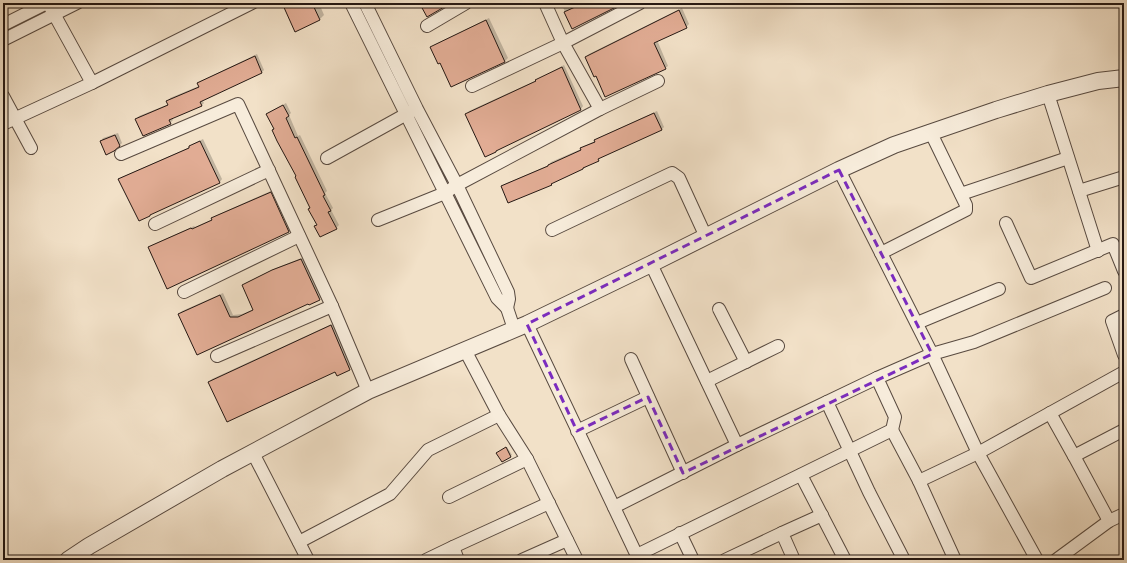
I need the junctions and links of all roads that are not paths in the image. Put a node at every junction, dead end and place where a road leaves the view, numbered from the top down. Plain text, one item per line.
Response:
1 (48, 3) edge
2 (77, 3) edge
3 (252, 3) edge
4 (351, 3) edge
5 (365, 3) edge
6 (465, 3) edge
7 (545, 3) edge
8 (640, 3) edge
9 (54, 15) junction
10 (3, 25) edge
11 (427, 26) dead end
12 (3, 40) edge
13 (563, 42) junction
14 (1124, 78) edge
15 (658, 81) dead end
16 (92, 83) junction
17 (472, 86) dead end
18 (1048, 94) junction
19 (3, 96) edge
20 (417, 109) junction
21 (600, 109) junction
22 (405, 114) junction
23 (15, 118) junction
24 (3, 124) edge
25 (930, 131) junction
26 (31, 148) dead end
27 (121, 154) dead end
28 (327, 158) dead end
29 (1068, 158) junction
30 (269, 170) junction
31 (839, 170) junction
32 (1124, 177) edge
33 (457, 185) junction
34 (1079, 191) junction
35 (445, 193) junction
36 (961, 194) junction
37 (378, 220) dead end
38 (1006, 223) dead end
39 (155, 224) dead end
40 (552, 230) dead end
41 (299, 236) junction
42 (706, 237) junction
43 (1119, 242) edge
44 (1098, 251) junction
45 (881, 253) junction
46 (652, 264) junction
47 (1124, 271) edge
48 (1105, 288) dead end
49 (999, 289) dead end
50 (184, 292) dead end
51 (332, 306) junction
52 (507, 308) junction
53 (719, 309) dead end
54 (1124, 315) edge
55 (916, 323) junction
56 (520, 326) junction
57 (778, 346) dead end
58 (465, 350) junction
59 (932, 354) junction
60 (1124, 355) edge
61 (217, 356) dead end
62 (631, 359) dead end
63 (746, 362) junction
64 (1124, 372) edge
65 (877, 378) junction
66 (707, 381) junction
67 (368, 391) junction
68 (648, 398) junction
69 (827, 402) junction
70 (1050, 413) junction
71 (499, 415) junction
72 (892, 430) junction
73 (1124, 430) edge
74 (577, 431) junction
75 (737, 445) junction
76 (849, 451) junction
77 (978, 452) junction
78 (253, 453) junction
79 (1074, 456) junction
80 (527, 459) junction
81 (683, 473) junction
82 (800, 475) junction
83 (919, 481) junction
84 (449, 497) dead end
85 (549, 503) junction
86 (614, 507) junction
87 (1124, 514) edge
88 (822, 515) junction
89 (1109, 521) junction
90 (680, 533) junction
91 (782, 533) junction
92 (567, 540) junction
93 (299, 542) junction
94 (452, 547) junction
95 (638, 557) edge
96 (68, 560) edge
97 (308, 560) edge
98 (426, 560) edge
99 (458, 560) edge
100 (522, 560) edge
101 (577, 560) edge
102 (693, 560) edge
103 (725, 560) edge
104 (794, 560) edge
105 (845, 560) edge
106 (904, 560) edge
107 (956, 560) edge
108 (1037, 560) edge
109 (1056, 560) edge

1 - 9 street
1 - 10 street
2 - 9 street
3 - 16 street
4 - 22 street
5 - 20 street
6 - 11 street
7 - 13 street
8 - 13 street
9 - 12 street
9 - 16 street
13 - 17 street
13 - 21 street
14 - 18 street
15 - 21 street
16 - 23 street
18 - 25 street
18 - 29 street
19 - 23 street
20 - 22 street
20 - 33 street
21 - 33 street
22 - 28 street
22 - 35 street
23 - 24 street
23 - 26 street
25 - 31 street
25 - 36 street
27 - 30 street
29 - 34 street
29 - 36 street
30 - 39 street
30 - 41 street
31 - 42 street
31 - 45 street
32 - 34 street
33 - 35 street
33 - 52 street
34 - 44 street
35 - 37 street
35 - 52 street
36 - 45 street
38 - 44 street
40 - 42 street
41 - 50 street
41 - 51 street
42 - 46 street
43 - 44 street
43 - 47 street
45 - 55 street
46 - 56 street
46 - 66 street
48 - 59 street
49 - 55 street
51 - 61 street
51 - 67 street
52 - 56 street
53 - 63 street
54 - 60 street
55 - 59 street
56 - 58 street
56 - 74 street
57 - 63 street
58 - 67 street
58 - 71 street
59 - 65 street
59 - 77 street
62 - 68 street
63 - 66 street
64 - 70 street
65 - 69 street
65 - 72 street
66 - 75 street
67 - 78 street
68 - 74 street
68 - 81 street
69 - 75 street
69 - 76 street
70 - 77 street
70 - 79 street
71 - 80 street
71 - 93 street
72 - 76 street
72 - 83 street
73 - 79 street
74 - 86 street
75 - 81 street
76 - 82 street
76 - 106 street
77 - 83 street
77 - 108 street
78 - 93 street
78 - 96 street
79 - 89 street
80 - 84 street
80 - 85 street
81 - 86 street
82 - 88 street
82 - 90 street
83 - 107 street
85 - 92 street
85 - 94 street
86 - 95 street
87 - 89 street
88 - 91 street
88 - 105 street
89 - 109 street
90 - 95 street
90 - 102 street
91 - 103 street
91 - 104 street
92 - 100 street
92 - 101 street
93 - 97 street
94 - 98 street
94 - 99 street

